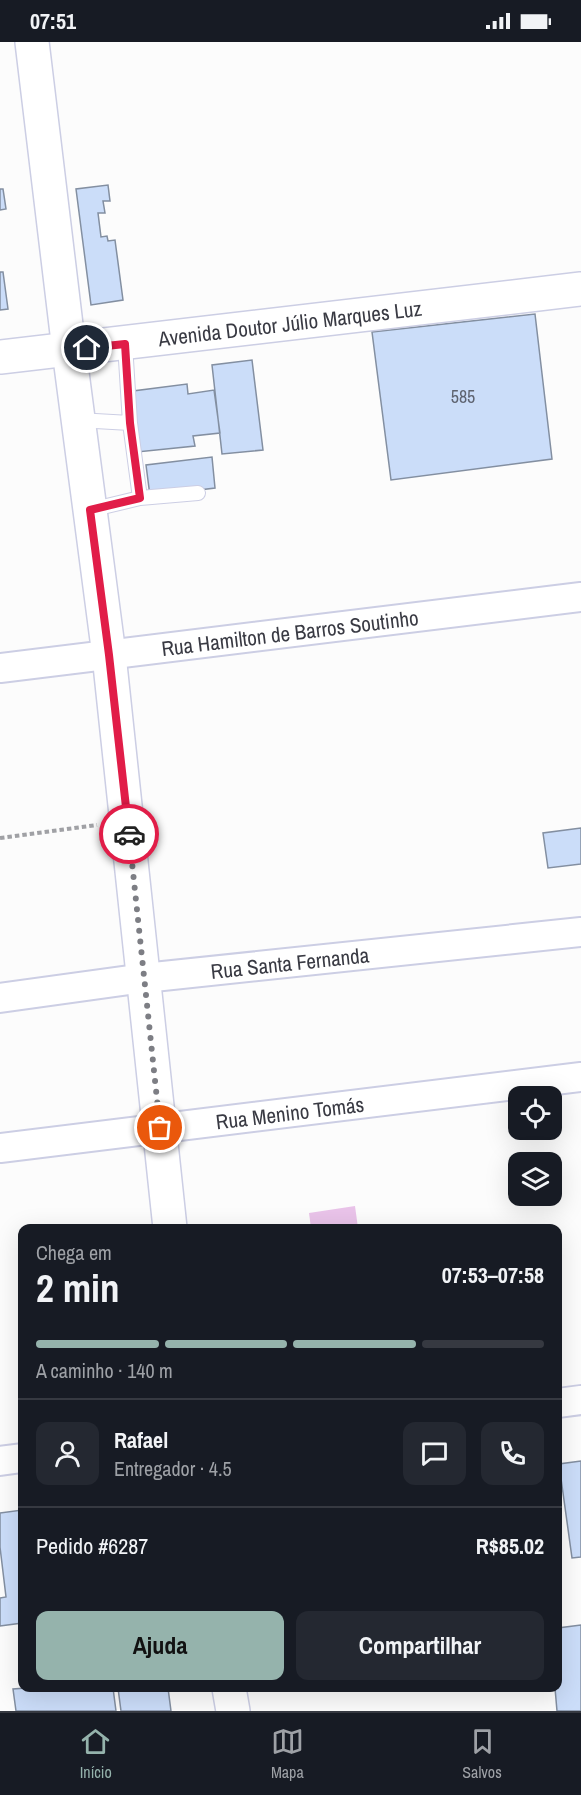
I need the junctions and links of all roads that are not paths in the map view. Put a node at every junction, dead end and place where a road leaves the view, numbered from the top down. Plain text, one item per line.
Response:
1 (33, 42) edge
2 (581, 289) edge
3 (125, 344) junction
4 (69, 350) junction
5 (0, 357) edge
6 (78, 420) junction
7 (130, 423) junction
8 (198, 493) dead end
9 (140, 498) junction
10 (90, 510) junction
11 (581, 597) edge
12 (109, 655) junction
13 (0, 668) edge
14 (581, 932) edge
15 (144, 978) junction
16 (0, 998) edge
17 (581, 1077) edge
18 (160, 1128) junction
19 (0, 1148) edge
20 (170, 1224) edge
21 (581, 1400) edge
22 (562, 1402) edge
23 (18, 1459) edge
24 (0, 1461) edge
25 (230, 1692) edge
26 (233, 1711) edge

1 - 4 street
2 - 3 street, Avenida Doutor Júlio Marques Luz
3 - 4 street, Avenida Doutor Júlio Marques Luz
3 - 7 lane
4 - 5 street, Avenida Doutor Júlio Marques Luz
4 - 6 street
6 - 7 lane
6 - 10 street
7 - 9 lane
8 - 9 lane
9 - 10 lane
10 - 12 street
11 - 12 street, Rua Hamilton de Barros Soutinho
12 - 13 street, Rua Hamilton de Barros Soutinho
12 - 15 street
14 - 15 street, Rua Santa Fernanda
15 - 16 street, Rua Santa Fernanda
15 - 18 street
17 - 18 street, Rua Menino Tomás
18 - 19 street, Rua Menino Tomás
18 - 20 street
21 - 22 street
23 - 24 street
25 - 26 street

